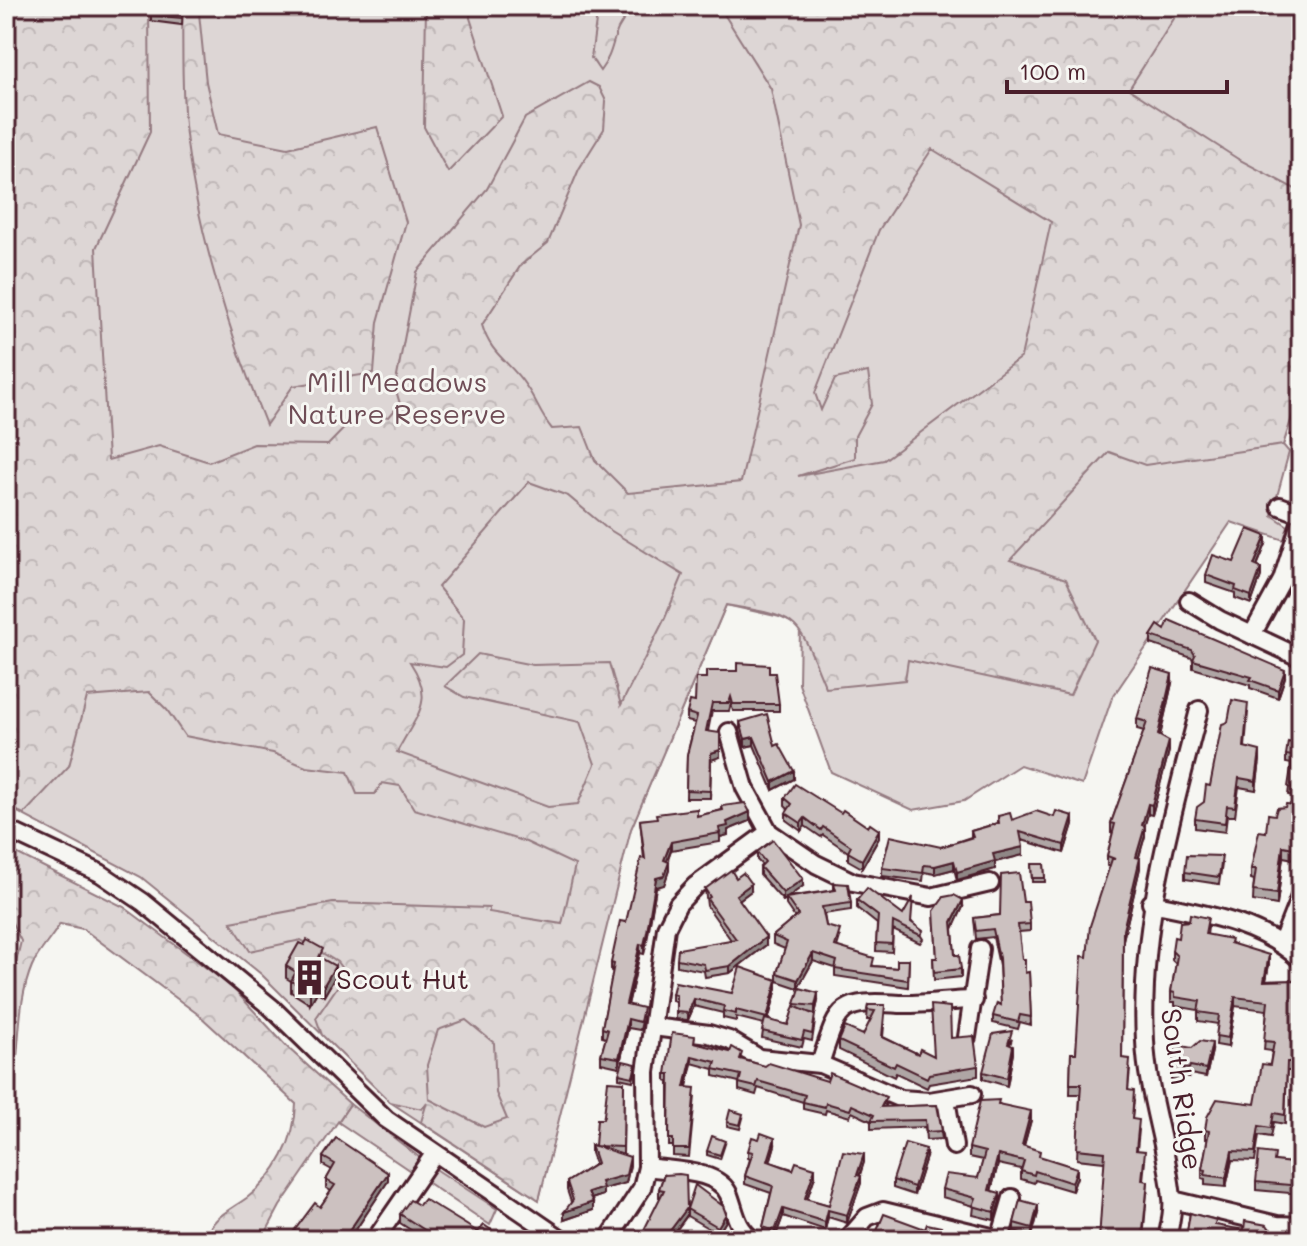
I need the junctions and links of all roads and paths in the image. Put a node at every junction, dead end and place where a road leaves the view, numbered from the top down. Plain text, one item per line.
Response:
1 (1280, 506) dead end
2 (1301, 517) edge
3 (1189, 601) dead end
4 (1252, 635) junction
5 (1301, 658) edge
6 (1199, 710) dead end
7 (729, 732) dead end
8 (6, 829) edge
9 (769, 832) junction
10 (990, 883) dead end
11 (1301, 894) edge
12 (1151, 903) junction
13 (1282, 942) junction
14 (980, 949) dead end
15 (1301, 960) edge
16 (974, 1000) junction
17 (653, 1027) junction
18 (967, 1037) edge
19 (820, 1064) junction
20 (972, 1094) dead end
21 (946, 1099) junction
22 (954, 1146) dead end
23 (434, 1154) junction
24 (647, 1167) junction
25 (1012, 1198) dead end
26 (1173, 1200) junction
27 (1296, 1231) edge
28 (1002, 1239) edge
29 (375, 1240) edge
30 (563, 1240) edge
31 (608, 1240) edge
32 (753, 1240) edge
33 (847, 1240) edge
34 (1167, 1240) edge

1 - 2 street
2 - 4 street
3 - 4 street
4 - 5 street
6 - 12 street, South Ridge
7 - 9 street
8 - 23 street
9 - 10 street
9 - 17 street
11 - 13 street
12 - 13 street
12 - 26 street, South Ridge
13 - 15 street
14 - 16 street
16 - 18 street
16 - 19 street
17 - 19 street
17 - 24 street
19 - 21 street
20 - 21 street
21 - 22 street
23 - 29 street
23 - 30 street
24 - 31 street
24 - 32 street
25 - 28 street
26 - 27 street
26 - 34 street, South Ridge
28 - 33 street

